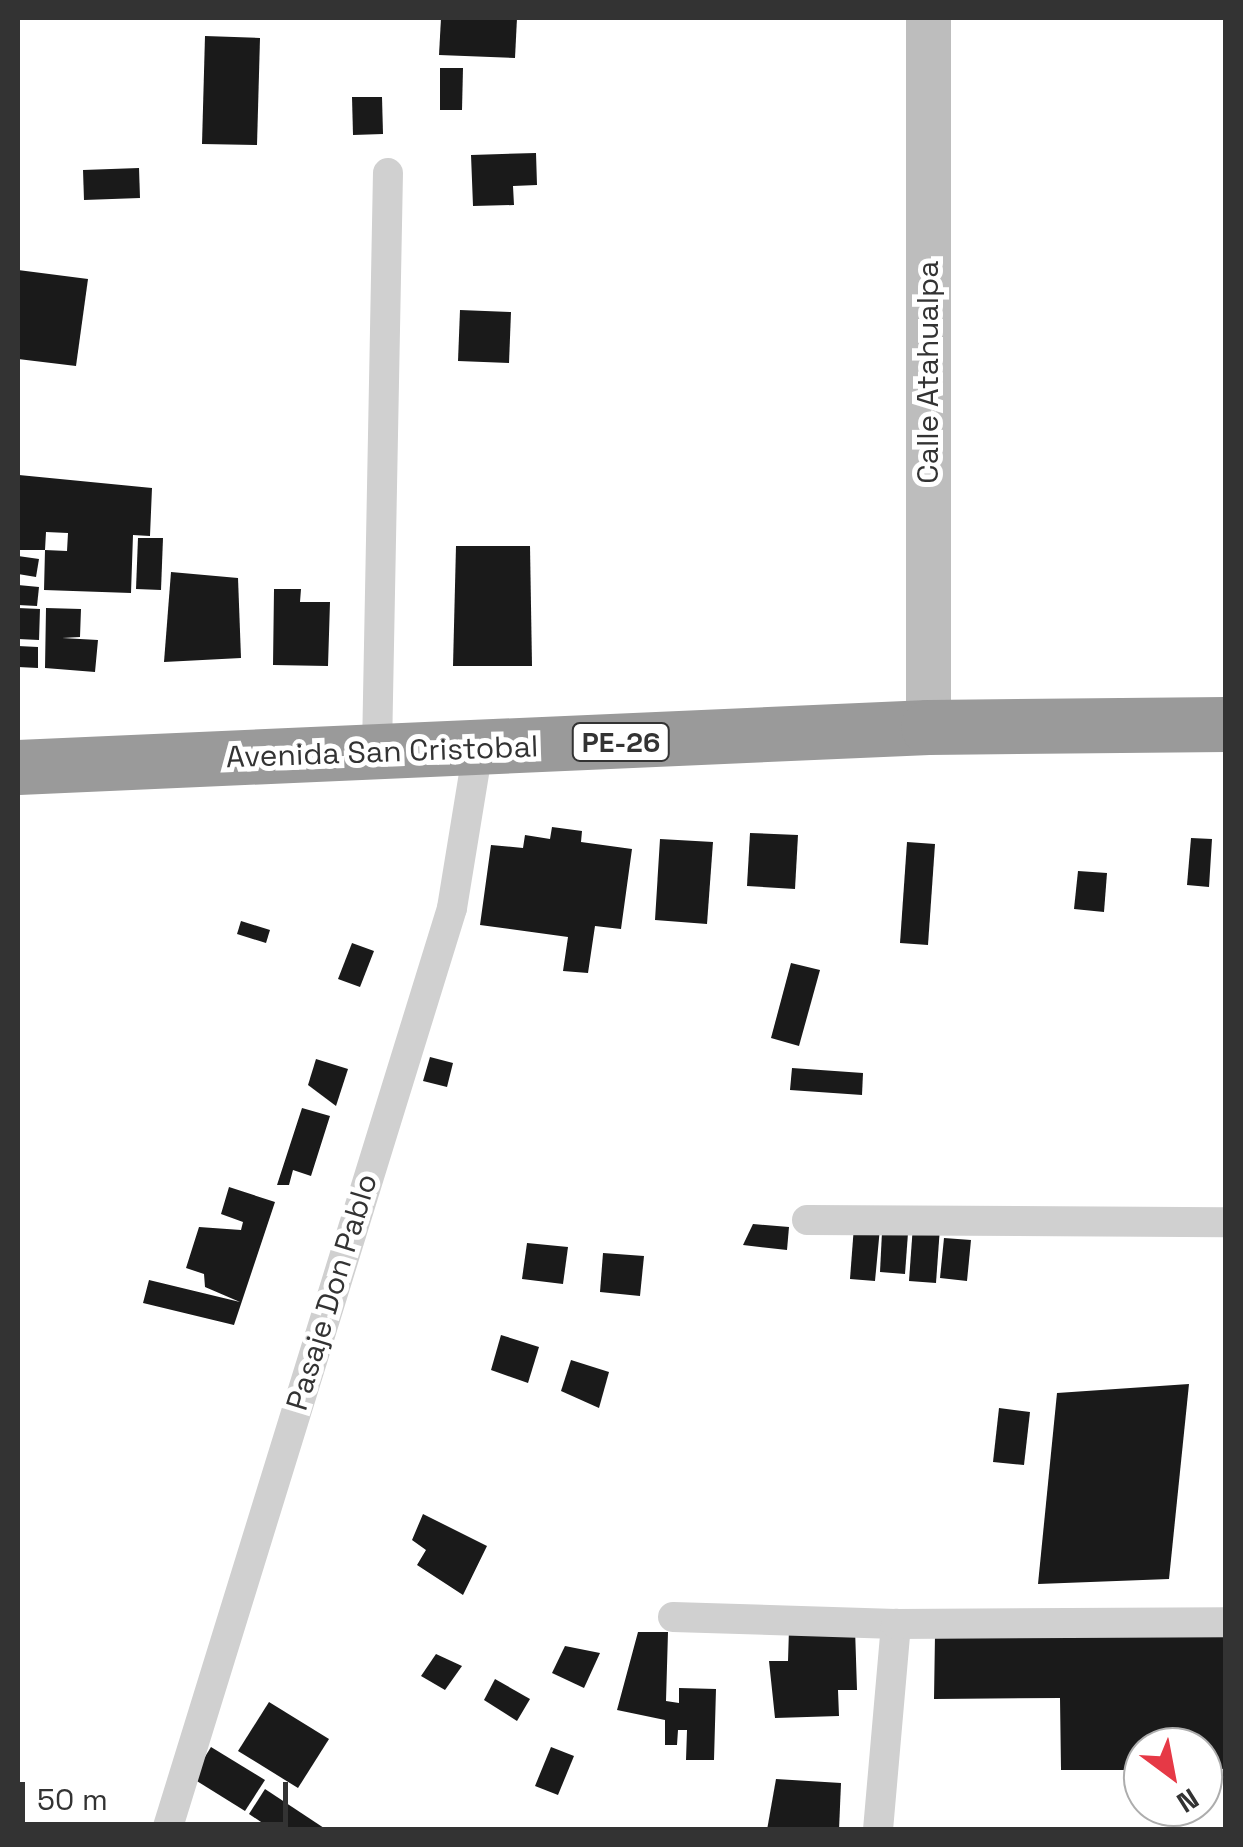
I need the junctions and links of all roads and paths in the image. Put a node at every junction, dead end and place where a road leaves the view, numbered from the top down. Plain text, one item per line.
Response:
1 (928, 18) edge
2 (388, 173) dead end
3 (1226, 724) edge
4 (928, 727) junction
5 (377, 750) junction
6 (478, 750) junction
7 (18, 767) edge
8 (807, 1220) dead end
9 (1226, 1222) edge
10 (674, 1617) dead end
11 (1226, 1622) edge
12 (896, 1624) junction
13 (167, 1830) edge
14 (878, 1830) edge

1 - 4 street, Calle Atahualpa
2 - 5 street
3 - 4 highway, Avenida San Cristobal / PE-26
4 - 6 highway, Avenida San Cristobal / PE-26
5 - 6 highway, Avenida San Cristobal / PE-26
5 - 7 highway, Avenida San Cristobal / PE-26
6 - 13 street, Pasaje Don Pablo
8 - 9 street
10 - 12 street
11 - 12 street
12 - 14 street

